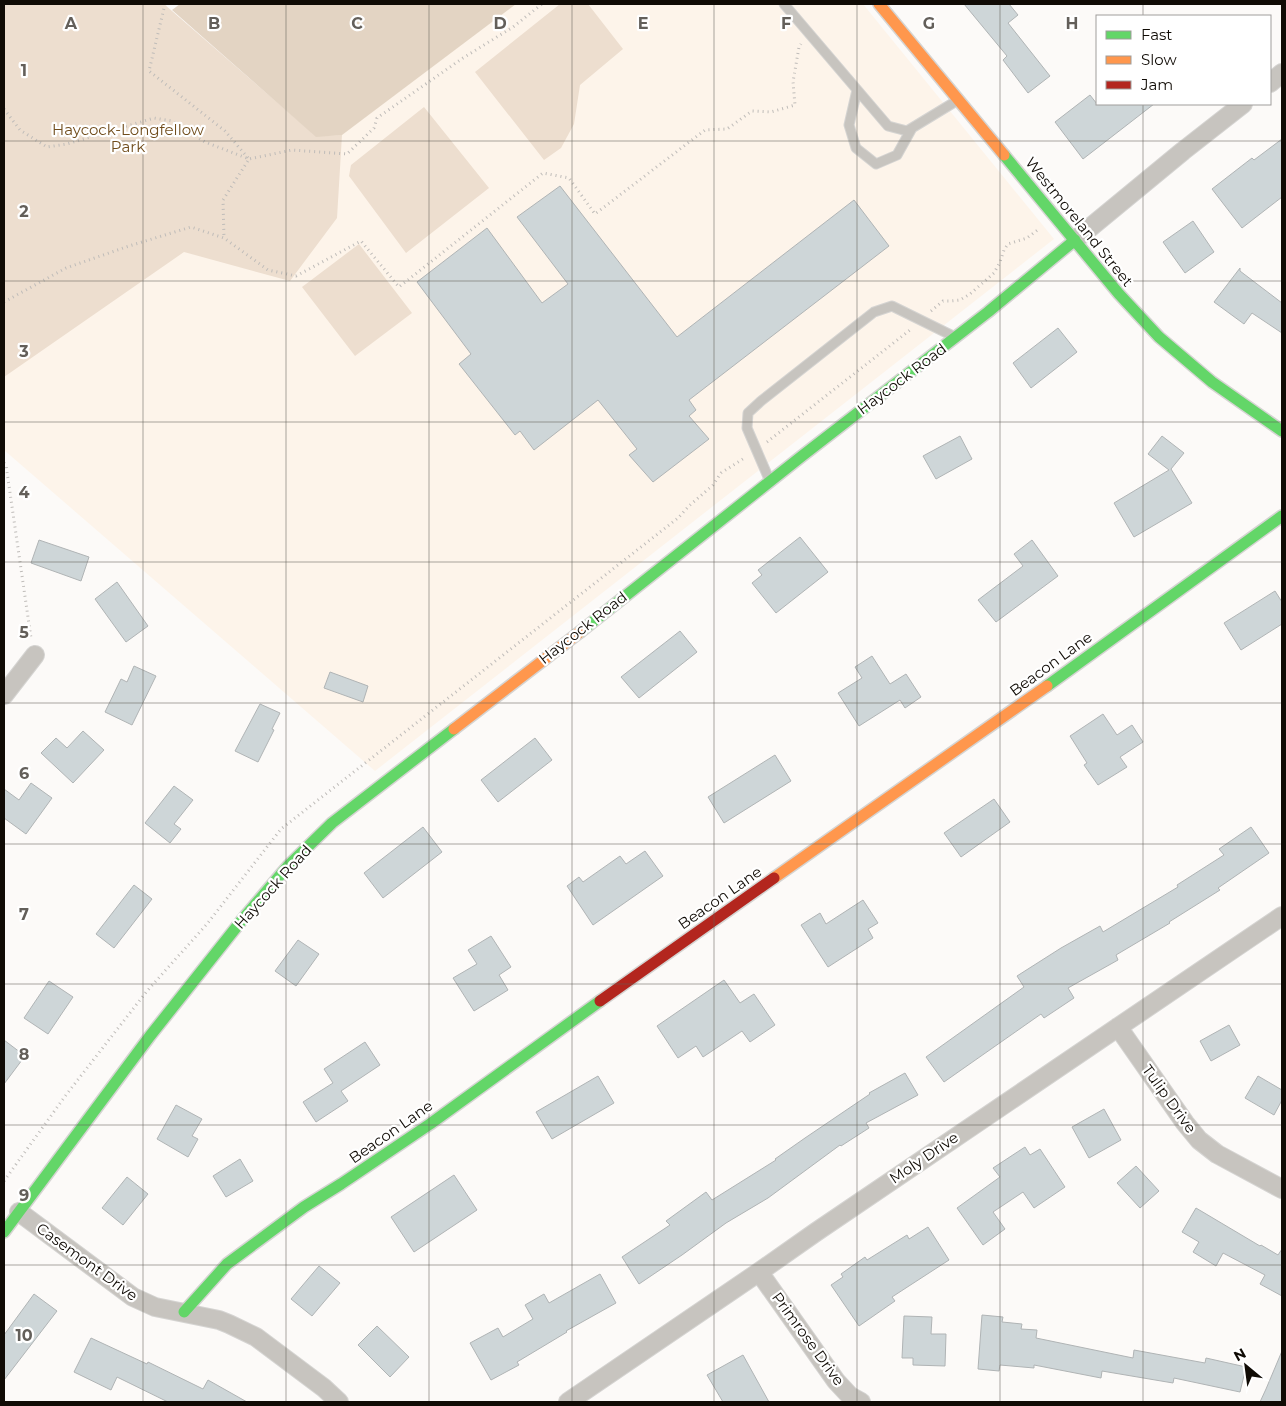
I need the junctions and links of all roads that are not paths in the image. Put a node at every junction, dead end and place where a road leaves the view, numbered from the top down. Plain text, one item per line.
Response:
1 (784, 4) edge
2 (889, 7) edge
3 (1282, 73) edge
4 (1271, 82) edge
5 (858, 90) junction
6 (958, 99) junction
7 (1242, 105) edge
8 (913, 127) junction
9 (1075, 240) junction
10 (956, 337) junction
11 (1282, 431) edge
12 (770, 481) junction
13 (1282, 516) edge
14 (35, 655) road end
15 (4, 695) edge
16 (1282, 916) edge
17 (1118, 1026) junction
18 (1282, 1189) edge
19 (19, 1212) junction
20 (4, 1232) edge
21 (759, 1272) junction
22 (184, 1312) junction
23 (340, 1402) edge
24 (568, 1402) edge
25 (861, 1402) edge

1 - 5 lane
2 - 6 main road, Westmoreland Street
3 - 4 street
5 - 8 lane
5 - 8 lane
6 - 8 lane
6 - 9 main road, Westmoreland Street
7 - 9 street, Haycock Road
9 - 10 main road, Haycock Road
9 - 11 main road, Westmoreland Street
10 - 12 main road, Haycock Road
10 - 12 lane
12 - 19 main road, Haycock Road
13 - 22 main road, Beacon Lane
14 - 15 street
16 - 17 street, Moly Drive
17 - 18 street, Tulip Drive
17 - 21 street, Moly Drive
19 - 20 main road, Haycock Road
19 - 22 street, Casemont Drive
21 - 24 street, Moly Drive
21 - 25 street, Primrose Drive
22 - 23 street, Casemont Drive

